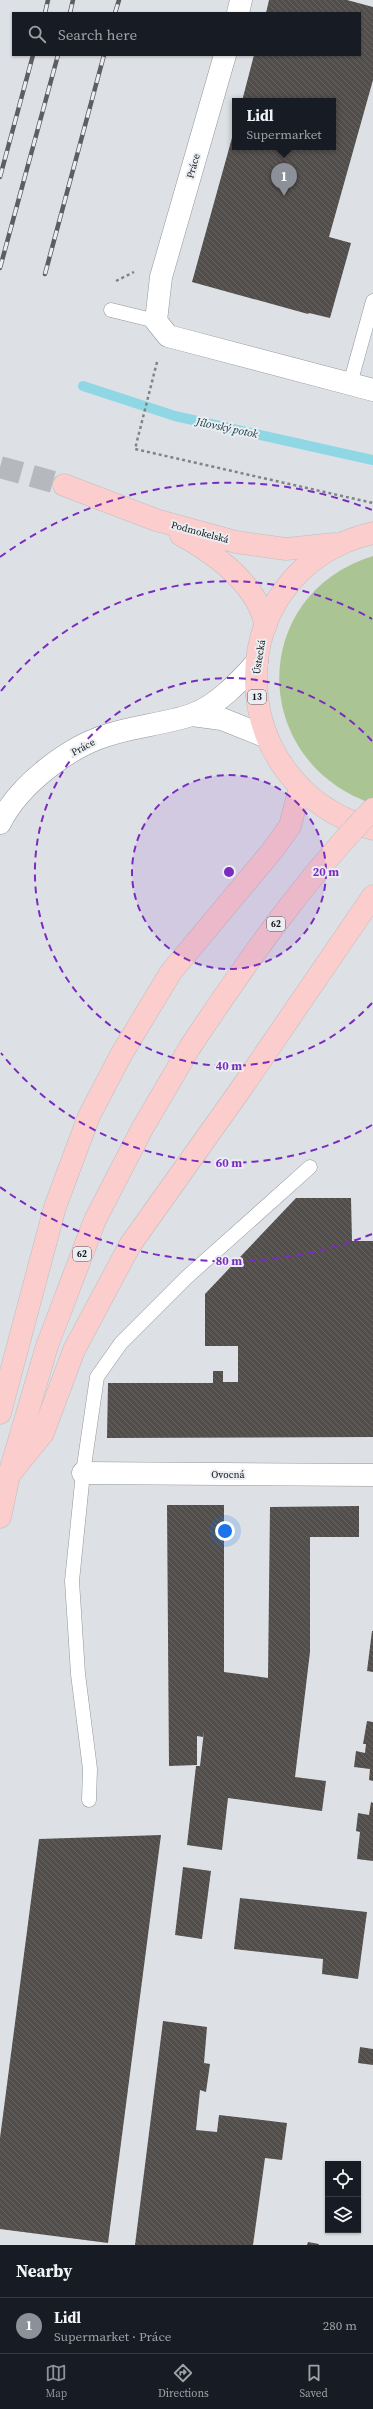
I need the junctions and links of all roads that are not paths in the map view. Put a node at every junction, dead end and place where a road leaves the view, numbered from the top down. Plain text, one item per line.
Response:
1 (241, 0) edge
2 (238, 12) edge
3 (225, 56) edge
4 (373, 301) edge
5 (111, 310) dead end
6 (156, 321) junction
7 (350, 384) junction
8 (373, 390) edge
9 (64, 486) tunnel mouth
10 (156, 520) junction
11 (373, 533) edge
12 (343, 543) junction
13 (266, 625) junction
14 (257, 662) junction
15 (192, 715) junction
16 (267, 737) junction
17 (300, 788) junction
18 (373, 809) edge
19 (0, 823) edge
20 (373, 829) edge
21 (373, 896) edge
22 (310, 1168) dead end
23 (0, 1412) edge
24 (83, 1473) junction
25 (9, 1475) junction
26 (373, 1475) edge
27 (0, 1517) edge
28 (89, 1800) dead end

1 - 2 street
3 - 6 street, Práce
4 - 7 lane
5 - 6 lane
6 - 7 street
7 - 8 street
9 - 10 main road, Podmokelská / 13
10 - 12 main road, Podmokelská / 13
10 - 13 main road
11 - 12 main road, Ústecká / 13
12 - 13 main road, Ústecká / 13
13 - 14 main road, Ústecká / 13
14 - 15 street, Práce
14 - 16 main road, Ústecká / 13
15 - 16 street, Práce
15 - 19 street, Práce
16 - 17 main road, Ústecká / 13
17 - 20 main road, Ústecká / 13
17 - 23 main road
18 - 25 main road, 62, bridge
21 - 25 main road
22 - 24 lane
24 - 26 street, Ovocná
24 - 28 lane
25 - 27 main road, 62

